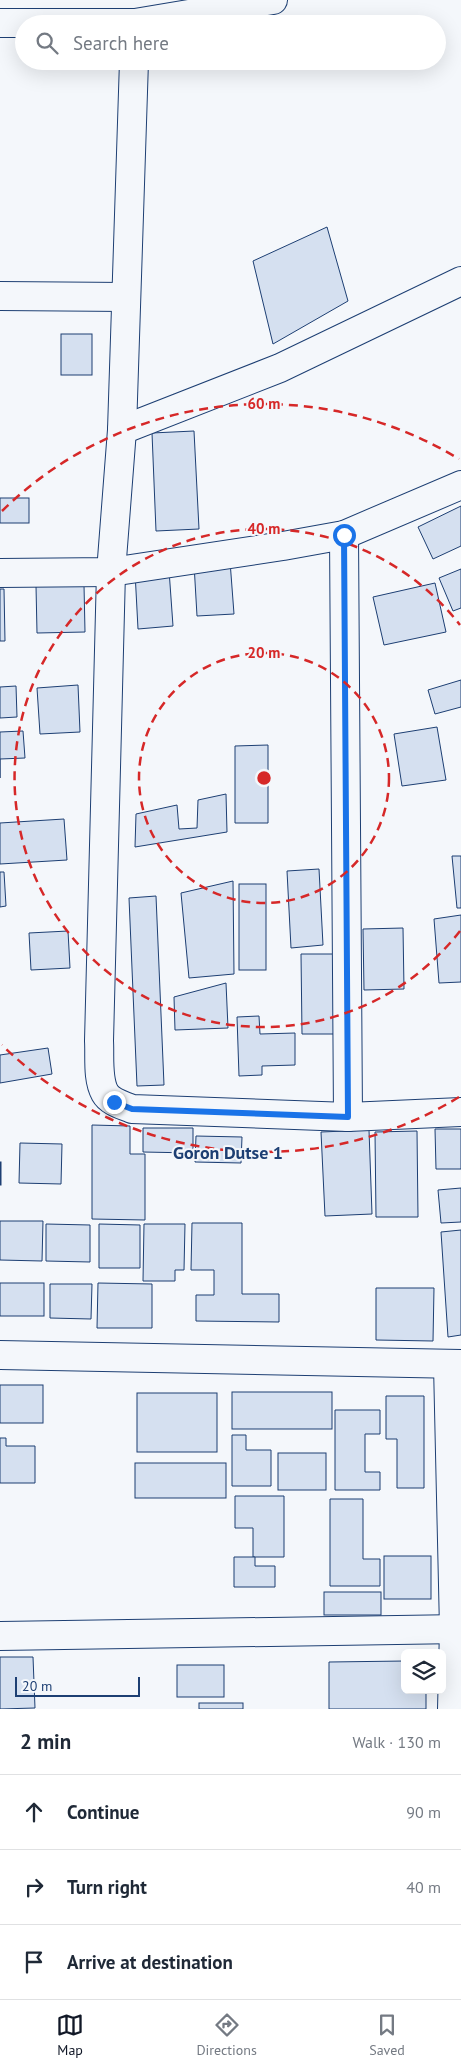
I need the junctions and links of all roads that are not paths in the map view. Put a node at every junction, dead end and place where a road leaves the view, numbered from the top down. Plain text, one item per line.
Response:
1 (272, 0) edge
2 (183, 15) edge
3 (0, 24) edge
4 (15, 24) edge
5 (134, 70) edge
6 (461, 281) edge
7 (0, 296) edge
8 (126, 297) junction
9 (122, 430) junction
10 (461, 485) edge
11 (344, 535) junction
12 (112, 572) junction
13 (0, 573) edge
14 (461, 1112) edge
15 (348, 1117) junction
16 (0, 1355) edge
17 (454, 1365) edge
18 (457, 1629) edge
19 (0, 1636) edge
20 (452, 1709) edge

1 - 2 street
3 - 4 street
5 - 8 street
6 - 9 street
7 - 8 street
8 - 9 street
9 - 12 street
10 - 11 street
11 - 12 street
11 - 15 street
12 - 13 street
12 - 15 street
14 - 15 street
16 - 17 street
17 - 18 street
18 - 19 street
18 - 20 street

